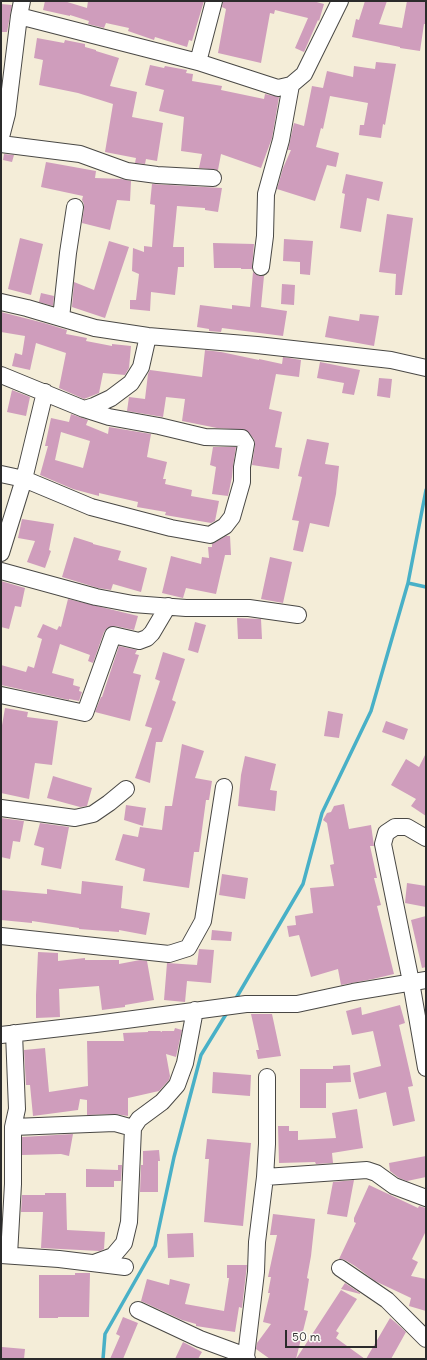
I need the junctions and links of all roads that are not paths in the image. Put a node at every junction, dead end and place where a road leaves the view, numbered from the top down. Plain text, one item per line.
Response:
1 (214, 1) edge
2 (340, 1) edge
3 (21, 8) edge
4 (198, 62) junction
5 (291, 85) junction
6 (4, 113) edge
7 (1, 137) edge
8 (1, 144) edge
9 (213, 178) dead end
10 (75, 207) dead end
11 (261, 267) dead end
12 (1, 302) edge
13 (61, 318) junction
14 (148, 336) junction
15 (425, 367) edge
16 (1, 375) edge
17 (45, 392) junction
18 (84, 409) junction
19 (1, 474) edge
20 (24, 479) junction
21 (1, 553) edge
22 (1, 571) edge
23 (168, 606) junction
24 (298, 615) dead end
25 (1, 695) edge
26 (224, 787) dead end
27 (126, 789) dead end
28 (1, 808) edge
29 (426, 838) edge
30 (1, 936) edge
31 (419, 981) edge
32 (195, 1010) junction
33 (8, 1034) edge
34 (426, 1068) edge
35 (267, 1077) dead end
36 (13, 1127) junction
37 (133, 1128) junction
38 (264, 1177) junction
39 (426, 1198) edge
40 (5, 1255) edge
41 (94, 1263) junction
42 (125, 1266) dead end
43 (340, 1268) dead end
44 (138, 1310) dead end
45 (426, 1339) edge
46 (246, 1358) edge

1 - 4 street
2 - 5 street
3 - 4 street
3 - 6 street
4 - 5 street
5 - 11 street
6 - 7 street
8 - 9 street
10 - 13 street
12 - 13 street
13 - 14 street
14 - 15 street
14 - 18 street
16 - 17 street
17 - 18 street
17 - 20 street
18 - 20 street
19 - 20 street
20 - 21 street
22 - 23 street
23 - 24 street
23 - 25 street
26 - 30 street
27 - 28 street
29 - 31 street
31 - 32 street
31 - 34 street
32 - 33 street
32 - 37 street
33 - 36 street
35 - 38 street
36 - 37 street
36 - 40 street
37 - 41 street
38 - 39 street
38 - 46 street
40 - 41 street
41 - 42 street
43 - 45 street
44 - 46 street

